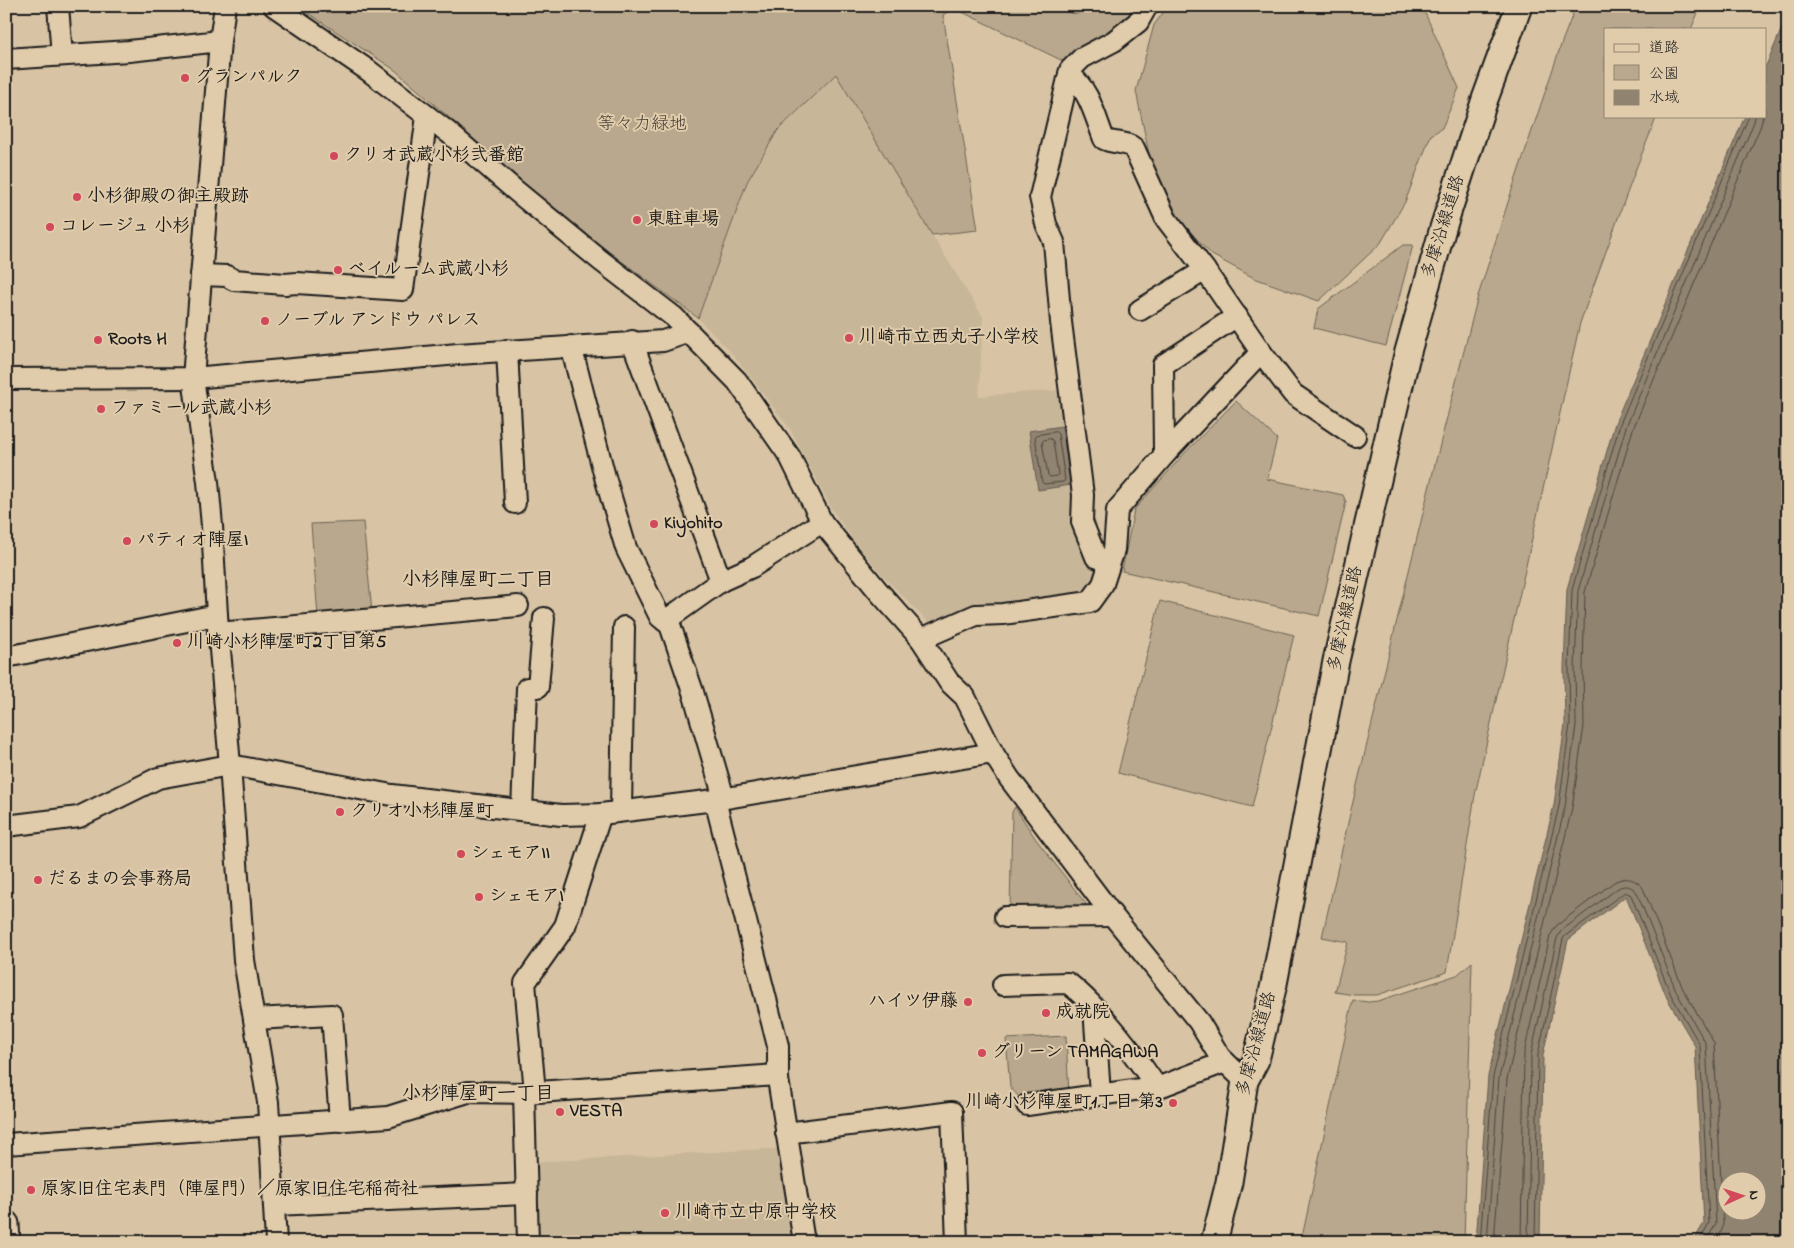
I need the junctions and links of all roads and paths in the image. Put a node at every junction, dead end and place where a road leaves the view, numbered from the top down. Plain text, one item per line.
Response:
1 (58, 6) edge
2 (225, 6) edge
3 (274, 6) edge
4 (1147, 6) edge
5 (1519, 6) edge
6 (220, 40) junction
7 (61, 55) junction
8 (6, 59) edge
9 (1069, 74) junction
10 (427, 116) junction
11 (1205, 270) junction
12 (201, 275) junction
13 (1140, 310) dead end
14 (1237, 316) junction
15 (689, 332) junction
16 (632, 342) junction
17 (572, 346) junction
18 (507, 350) junction
19 (1261, 352) junction
20 (6, 378) edge
21 (193, 378) junction
22 (1355, 436) dead end
23 (1167, 452) junction
24 (514, 503) dead end
25 (822, 522) junction
26 (1107, 568) junction
27 (722, 581) junction
28 (518, 606) dead end
29 (544, 618) dead end
30 (665, 621) junction
31 (217, 624) junction
32 (624, 627) dead end
33 (920, 639) junction
34 (6, 657) edge
35 (993, 753) junction
36 (230, 765) junction
37 (720, 799) junction
38 (522, 810) junction
39 (621, 811) junction
40 (601, 814) junction
41 (6, 826) edge
42 (1113, 916) junction
43 (1005, 917) dead end
44 (1003, 985) dead end
45 (1094, 1008) junction
46 (254, 1019) junction
47 (1225, 1062) junction
48 (777, 1074) junction
49 (1245, 1081) junction
50 (1156, 1086) junction
51 (529, 1092) junction
52 (1100, 1094) junction
53 (1027, 1105) dead end
54 (340, 1121) junction
55 (269, 1125) junction
56 (786, 1133) junction
57 (6, 1144) edge
58 (527, 1194) junction
59 (274, 1205) junction
60 (6, 1224) edge
61 (8, 1242) edge
62 (276, 1242) edge
63 (528, 1242) edge
64 (804, 1242) edge
65 (957, 1242) edge
66 (1214, 1242) edge

1 - 7 street
2 - 6 street
3 - 10 street
4 - 9 street
5 - 49 main road, 多摩沿線道路
6 - 7 street
6 - 12 street
7 - 8 street
9 - 11 street
9 - 26 street
10 - 12 street
10 - 15 street
11 - 13 street
11 - 14 street
12 - 21 street
14 - 19 street
14 - 23 street
15 - 16 street
15 - 25 street
16 - 17 street
16 - 27 street
17 - 18 street
17 - 30 street
18 - 21 street
18 - 24 street
19 - 22 street
19 - 23 street
20 - 21 street
21 - 31 street
23 - 26 street
25 - 27 street
25 - 33 street
26 - 33 street
27 - 30 street
28 - 31 street
29 - 38 street
30 - 37 street
31 - 34 street
31 - 36 street
32 - 39 street
33 - 35 street
35 - 37 street
35 - 42 street
36 - 38 street
36 - 41 street
36 - 46 street
37 - 39 street
37 - 48 street
38 - 40 street
39 - 40 street
40 - 51 street
42 - 43 street
42 - 47 street
44 - 45 street
45 - 50 street
45 - 52 street
46 - 54 street
46 - 55 street
47 - 49 street
47 - 50 street
48 - 51 street
48 - 56 street
49 - 66 main road, 多摩沿線道路
50 - 52 street
51 - 54 street
51 - 58 street
52 - 53 street
54 - 55 street
55 - 57 street
55 - 59 street
56 - 64 street
56 - 65 street
58 - 59 street
58 - 63 street
59 - 62 street
60 - 61 main road

